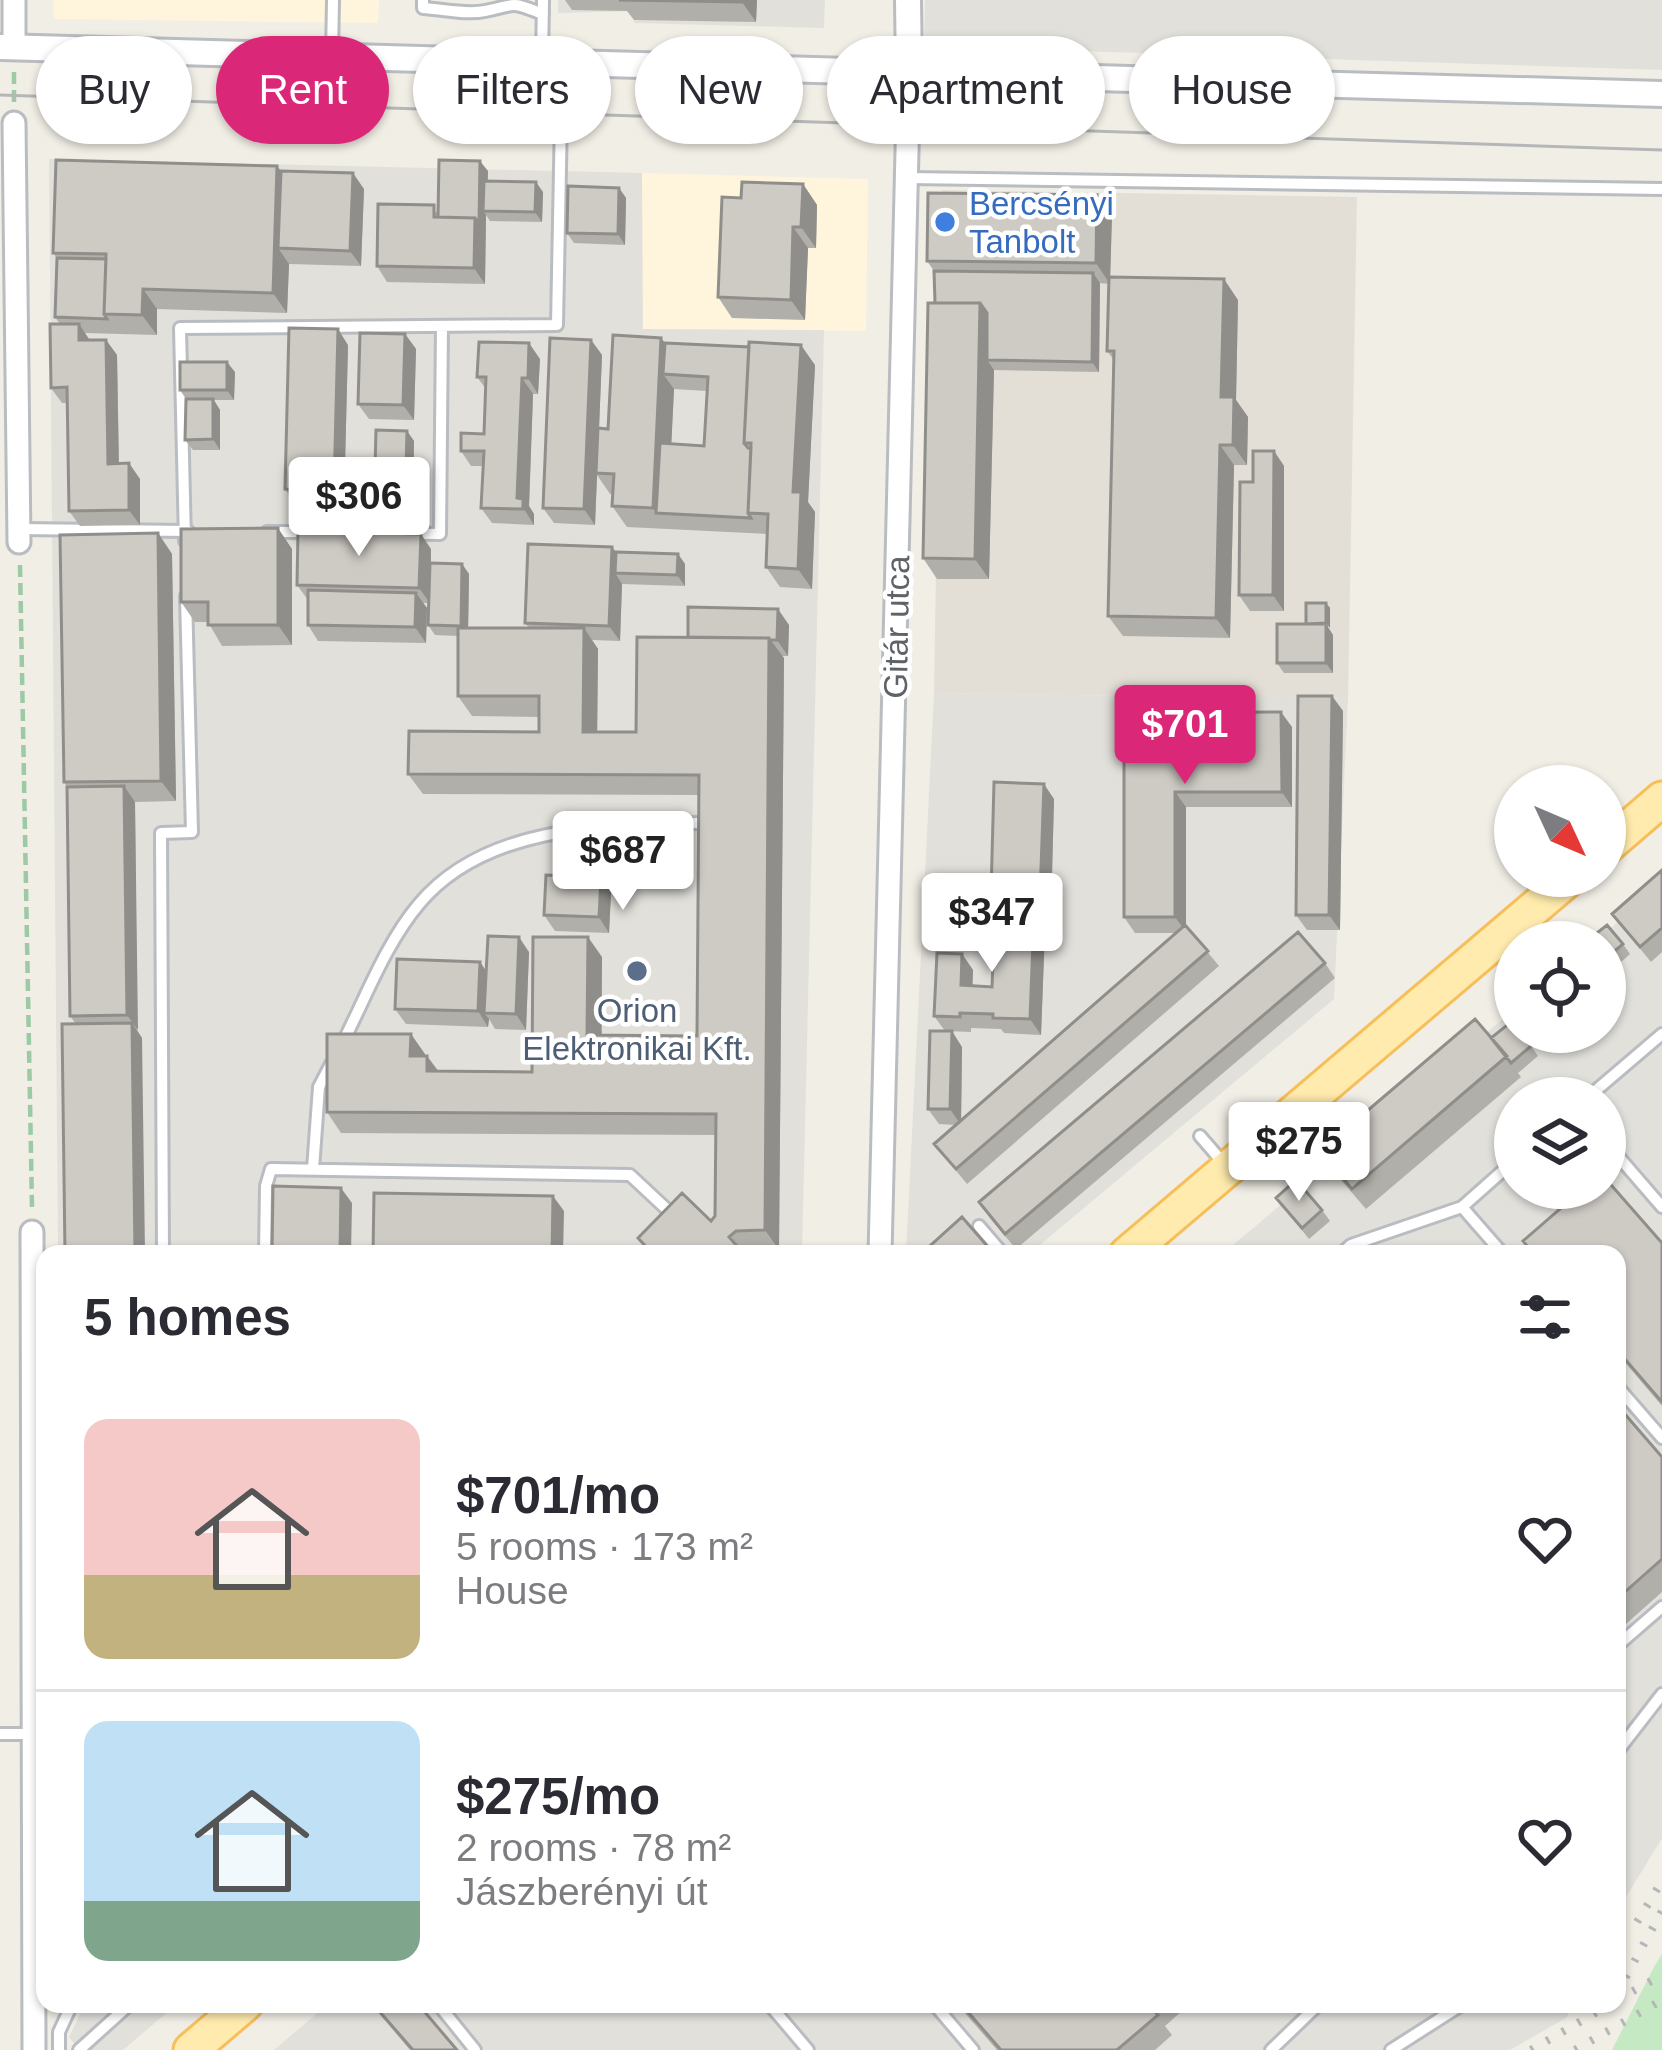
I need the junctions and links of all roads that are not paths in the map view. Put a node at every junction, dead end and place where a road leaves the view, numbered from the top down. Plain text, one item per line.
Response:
1 (14, 0) edge
2 (333, 0) edge
3 (423, 0) edge
4 (908, 0) edge
5 (453, 5) edge
6 (543, 7) edge
7 (332, 36) edge
8 (909, 36) edge
9 (7, 47) edge
10 (216, 53) edge
11 (611, 62) edge
12 (827, 68) edge
13 (1105, 76) edge
14 (1662, 94) edge
15 (14, 123) road end
16 (553, 144) edge
17 (908, 144) edge
18 (907, 178) junction
19 (1662, 189) edge
20 (8, 260) edge
21 (442, 326) junction
22 (184, 531) junction
23 (208, 531) edge
24 (254, 531) edge
25 (324, 532) edge
26 (347, 532) edge
27 (19, 536) joint
28 (185, 554) edge
29 (185, 577) edge
30 (1662, 799) edge
31 (698, 823) edge
32 (1626, 830) edge
33 (1547, 897) edge
34 (1662, 1034) edge
35 (1612, 1077) edge
36 (1200, 1136) dead end
37 (1626, 1165) edge
38 (1228, 1168) junction
39 (313, 1169) junction
40 (1494, 1179) edge
41 (1462, 1207) junction
42 (1662, 1207) edge
43 (679, 1220) edge
44 (979, 1226) edge
45 (32, 1232) road end
46 (163, 1245) edge
47 (266, 1245) edge
48 (880, 1245) edge
49 (995, 1245) edge
50 (1138, 1245) edge
51 (1351, 1245) edge
52 (1495, 1245) edge
53 (36, 1302) edge
54 (1626, 1396) edge
55 (1662, 1438) edge
56 (36, 1582) edge
57 (1662, 1607) edge
58 (1626, 1638) edge
59 (1662, 1694) edge
60 (0, 1734) edge
61 (34, 1734) junction
62 (1626, 1740) edge
63 (68, 2013) edge
64 (120, 2013) edge
65 (234, 2013) edge
66 (445, 2013) edge
67 (777, 2013) edge
68 (942, 2013) edge
69 (1309, 2013) edge
70 (1448, 2013) edge
71 (34, 2019) junction
72 (59, 2032) junction
73 (34, 2050) edge
74 (59, 2050) edge
75 (79, 2050) edge
76 (191, 2050) edge
77 (475, 2050) edge
78 (808, 2050) edge
79 (973, 2050) edge
80 (1270, 2050) edge
81 (1391, 2050) edge

1 - 9 street
2 - 7 lane
3 - 5 lane
4 - 8 street, Gitár utca
5 - 6 lane
9 - 10 street
11 - 12 street
13 - 14 street
15 - 20 street
16 - 21 lane
17 - 18 street, Gitár utca
18 - 19 lane
18 - 48 street, Gitár utca
20 - 27 street
21 - 22 lane
21 - 26 lane
22 - 23 lane
22 - 27 lane
22 - 28 lane
24 - 25 lane
29 - 46 lane
30 - 32 main road
31 - 39 lane
33 - 38 main road
34 - 35 lane
36 - 38 lane
37 - 42 lane
38 - 50 main road
39 - 43 lane
39 - 47 lane
40 - 41 lane
41 - 51 lane
41 - 52 lane
44 - 49 lane
45 - 53 street
54 - 55 lane
56 - 61 street
57 - 58 lane
59 - 62 lane
60 - 61 lane
61 - 71 street
63 - 72 lane
64 - 75 lane
65 - 76 main road
66 - 77 lane
67 - 78 lane
68 - 79 lane
69 - 80 lane
70 - 81 lane
71 - 72 lane
71 - 73 street
72 - 74 lane

